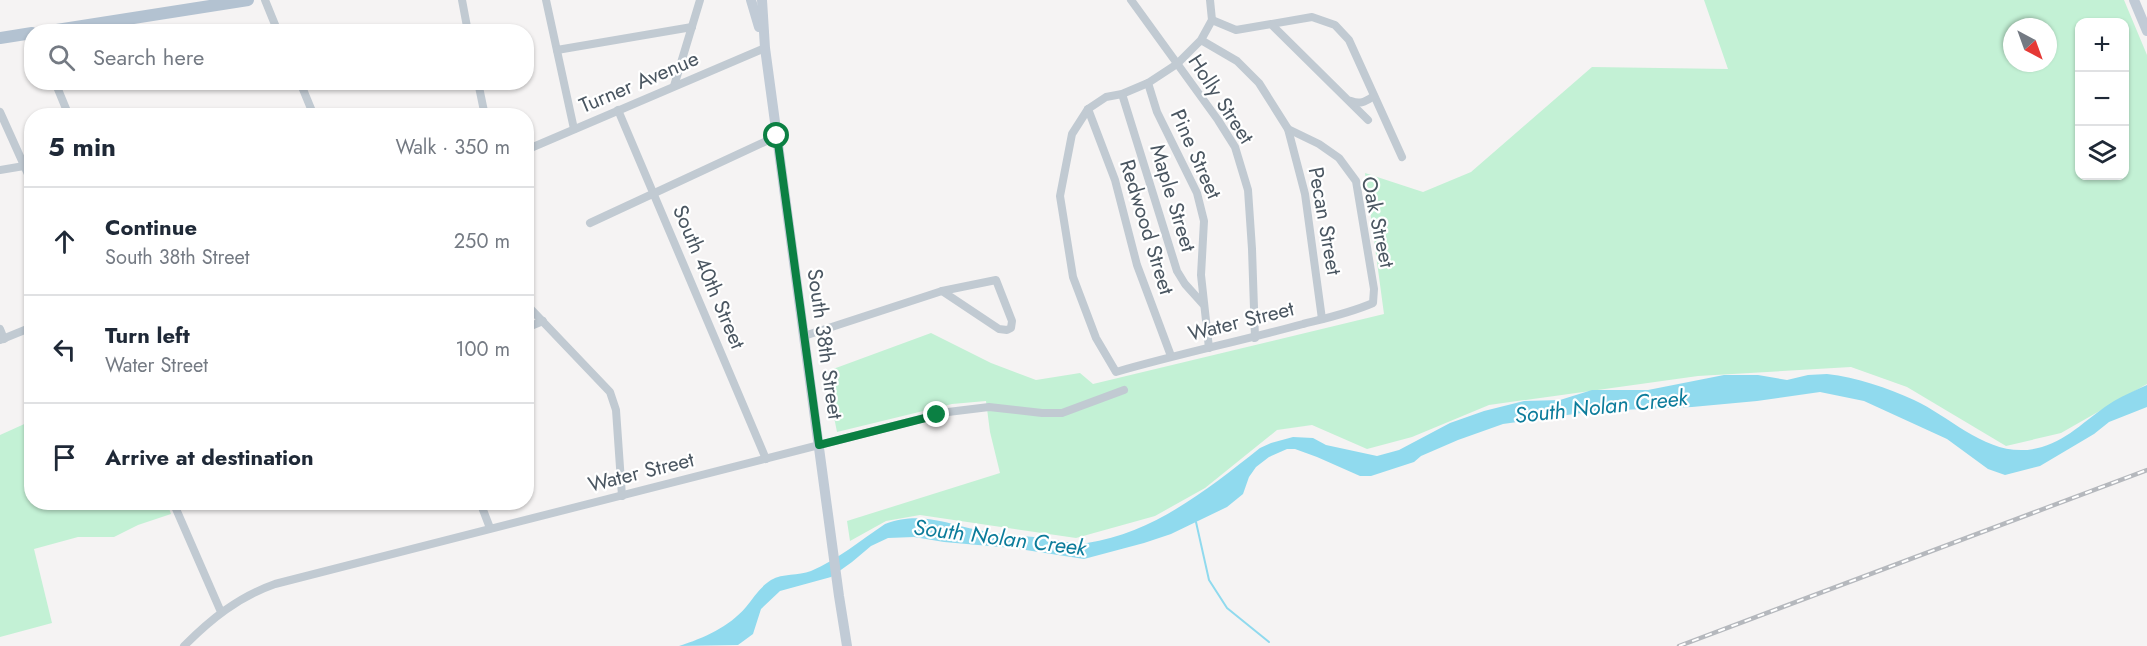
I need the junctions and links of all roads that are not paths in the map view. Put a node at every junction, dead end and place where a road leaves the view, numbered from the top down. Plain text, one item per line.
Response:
1 (248, 0) edge
2 (265, 0) edge
3 (462, 0) edge
4 (546, 0) edge
5 (700, 0) edge
6 (751, 0) edge
7 (762, 0) edge
8 (1131, 0) edge
9 (1210, 0) edge
10 (2134, 0) edge
11 (1212, 20) junction
12 (96, 24) edge
13 (275, 24) edge
14 (466, 24) edge
15 (1272, 25) junction
16 (692, 27) junction
17 (2147, 31) edge
18 (24, 34) edge
19 (0, 38) edge
20 (1201, 40) junction
21 (765, 48) junction
22 (557, 51) junction
23 (1177, 64) junction
24 (1148, 83) junction
25 (674, 86) junction
26 (58, 90) edge
27 (303, 90) edge
28 (480, 90) edge
29 (1122, 94) junction
30 (1374, 96) junction
31 (1347, 99) junction
32 (66, 108) edge
33 (311, 108) edge
34 (483, 108) edge
35 (1088, 109) junction
36 (618, 110) junction
37 (0, 112) edge
38 (1368, 120) dead end
39 (574, 129) junction
40 (1288, 129) junction
41 (777, 136) junction
42 (534, 146) edge
43 (1402, 157) dead end
44 (24, 165) joint
45 (0, 170) edge
46 (654, 193) junction
47 (590, 223) dead end
48 (942, 291) junction
49 (1373, 303) joint
50 (1203, 304) junction
51 (534, 312) edge
52 (1322, 319) junction
53 (543, 321) junction
54 (534, 325) edge
55 (0, 329) edge
56 (24, 330) edge
57 (804, 336) junction
58 (1254, 338) junction
59 (2, 340) edge
60 (1209, 348) junction
61 (1171, 356) junction
62 (1124, 390) dead end
63 (819, 445) junction
64 (766, 459) junction
65 (622, 496) junction
66 (176, 510) edge
67 (483, 510) edge
68 (490, 528) junction
69 (221, 612) junction
70 (184, 646) edge
71 (848, 646) edge

1 - 12 main road
2 - 13 street
3 - 14 street
4 - 22 street
5 - 16 street
6 - 21 main road, South 38th Street
7 - 21 main road, South 38th Street
8 - 23 street, Holly Street
9 - 11 street
10 - 17 main road
11 - 15 street
11 - 20 street
15 - 30 street
15 - 31 street
16 - 22 street
16 - 25 street
18 - 19 main road
20 - 23 street
20 - 40 street
21 - 25 street, Turner Avenue
21 - 41 main road, South 38th Street
22 - 39 street
23 - 24 street
23 - 58 street, Holly Street
24 - 29 street
24 - 50 street, Pine Street
25 - 36 street, Turner Avenue
26 - 32 street
27 - 33 street
28 - 34 street
29 - 35 street
29 - 50 street, Maple Street
30 - 31 street
30 - 43 street
31 - 38 street
35 - 61 street, Redwood Street
35 - 61 street, Water Street
36 - 39 street, Turner Avenue
36 - 46 street, South 40th Street
37 - 44 street
39 - 42 street, Turner Avenue
40 - 49 street, Oak Street
40 - 52 street, Pecan Street
41 - 46 street
41 - 57 main road, South 38th Street
44 - 45 street
46 - 47 street
46 - 64 street, South 40th Street
48 - 48 street
48 - 57 street
49 - 52 street, Water Street
50 - 60 street, Pine Street
51 - 53 street
52 - 58 street, Water Street
53 - 54 street
53 - 65 street
55 - 59 street
56 - 59 street
57 - 63 main road, South 38th Street
58 - 60 street, Water Street
60 - 61 street, Water Street
62 - 63 street, Water Street
63 - 64 street, Water Street
63 - 71 main road, South 38th Street
64 - 65 street, Water Street
65 - 68 street, Water Street
66 - 69 street
67 - 68 street
68 - 69 street, Water Street
69 - 70 street, Water Street

